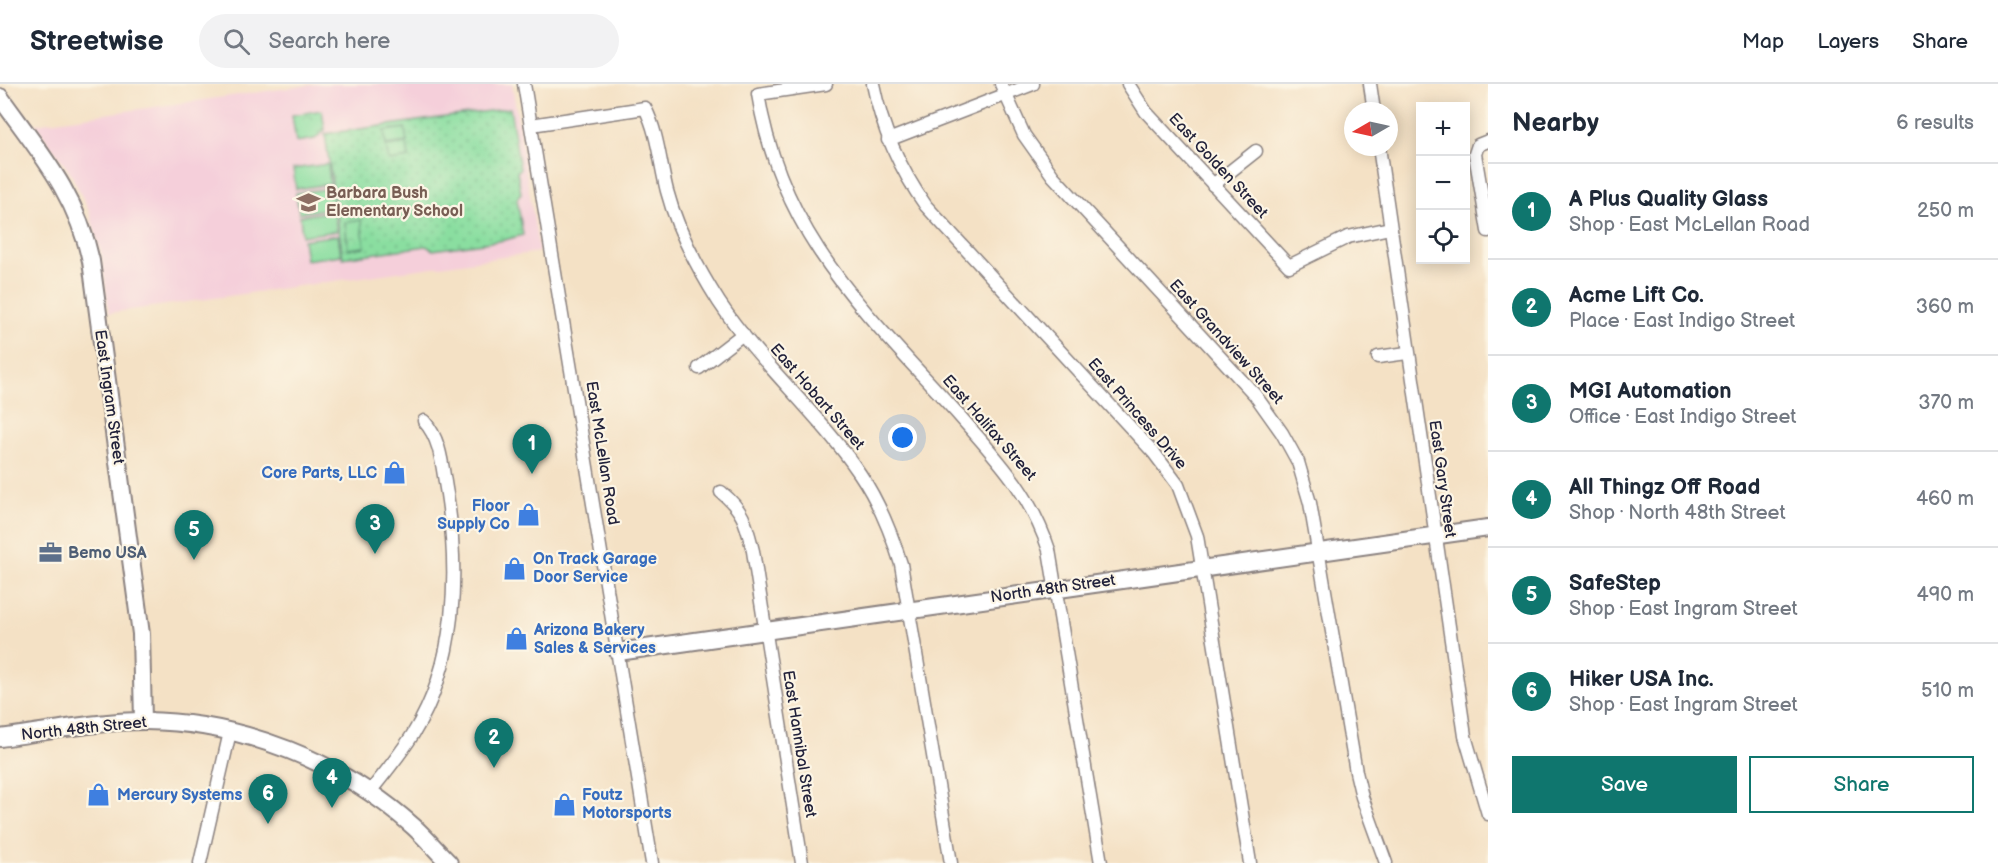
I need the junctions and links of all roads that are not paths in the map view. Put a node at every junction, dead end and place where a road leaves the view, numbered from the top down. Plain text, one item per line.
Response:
1 (524, 84) edge
2 (826, 84) edge
3 (873, 84) edge
4 (1033, 84) edge
5 (1128, 84) edge
6 (1370, 84) edge
7 (1003, 90) edge
8 (0, 98) edge
9 (1373, 102) edge
10 (531, 125) junction
11 (888, 140) junction
12 (1488, 141) edge
13 (1256, 151) dead end
14 (1380, 156) edge
15 (1213, 185) junction
16 (1390, 228) junction
17 (1488, 231) edge
18 (742, 334) junction
19 (1407, 353) junction
20 (1378, 357) dead end
21 (699, 368) dead end
22 (424, 421) dead end
23 (721, 492) dead end
24 (1488, 528) edge
25 (1434, 536) junction
26 (1319, 552) junction
27 (1202, 568) junction
28 (1056, 588) junction
29 (910, 609) junction
30 (765, 630) junction
31 (618, 652) junction
32 (143, 721) junction
33 (230, 732) junction
34 (0, 738) edge
35 (369, 793) junction
36 (1488, 814) edge
37 (200, 863) edge
38 (449, 863) edge
39 (652, 863) edge
40 (802, 863) edge
41 (951, 863) edge
42 (1101, 863) edge
43 (1250, 863) edge
44 (1386, 863) edge

1 - 10 street, East McLellan Road
2 - 28 street, East Halifax Street
3 - 11 street, East Princess Drive
4 - 7 street
5 - 15 street, East Golden Street
6 - 9 street
7 - 11 street
7 - 26 street, East Grandview Street
8 - 32 street, East Ingram Street
10 - 18 street, East Hobart Street
10 - 31 street, East McLellan Road
11 - 27 street, East Princess Drive
12 - 17 street
13 - 15 street
14 - 16 street, East Gary Street
15 - 16 street, East Golden Street
16 - 19 street, East Gary Street
18 - 21 street
18 - 29 street, East Hobart Street
19 - 20 street
19 - 25 street, East Gary Street
22 - 35 street
23 - 30 street, East Hannibal Street
24 - 25 street, North 48th Street
25 - 26 street, North 48th Street
25 - 36 street, East Gary Street
26 - 27 street, North 48th Street
26 - 44 street, East Grandview Street
27 - 28 street, North 48th Street
27 - 43 street, East Princess Drive
28 - 29 street, North 48th Street
28 - 42 street, East Halifax Street
29 - 30 street, North 48th Street
29 - 41 street, East Hobart Street
30 - 31 street, North 48th Street
30 - 40 street, East Hannibal Street
31 - 39 street, East McLellan Road
32 - 33 street, North 48th Street
32 - 34 street, North 48th Street
33 - 35 street, North 48th Street
33 - 37 street
35 - 38 street, North 48th Street

